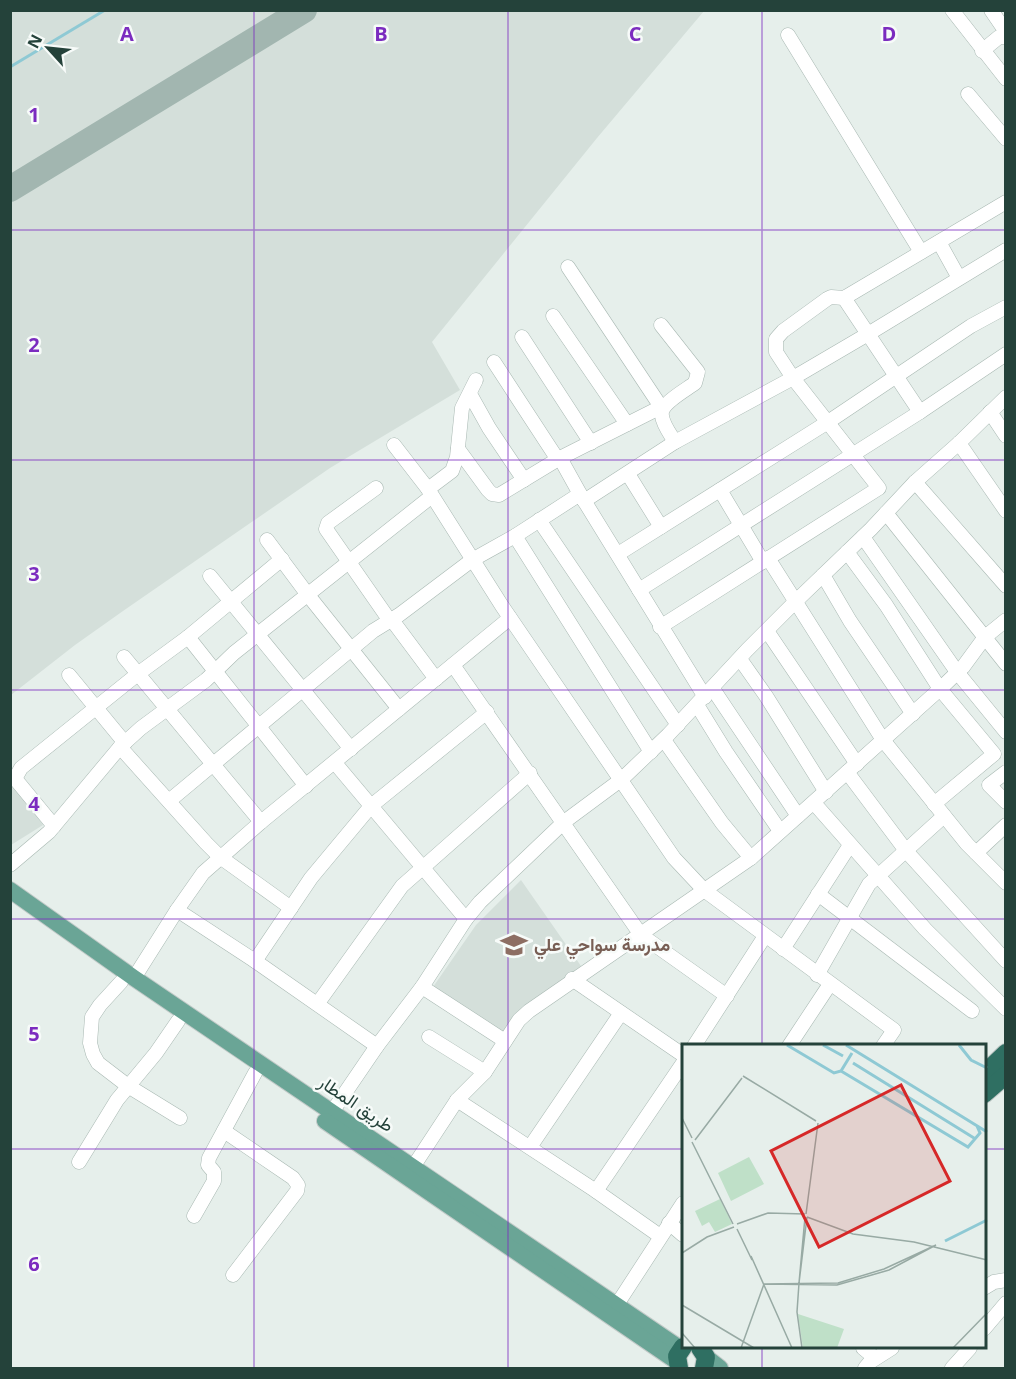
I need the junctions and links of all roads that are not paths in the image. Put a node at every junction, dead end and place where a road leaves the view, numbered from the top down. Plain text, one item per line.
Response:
1 (952, 10) edge
2 (991, 10) edge
3 (1005, 32) edge
4 (788, 35) dead end
5 (1005, 37) edge
6 (982, 51) junction
7 (1005, 79) edge
8 (968, 94) dead end
9 (1005, 139) edge
10 (1005, 202) edge
11 (939, 242) junction
12 (1005, 250) edge
13 (921, 252) junction
14 (568, 267) dead end
15 (959, 278) junction
16 (844, 298) junction
17 (1005, 307) edge
18 (553, 315) dead end
19 (661, 325) dead end
20 (868, 334) junction
21 (522, 337) dead end
22 (1005, 354) edge
23 (494, 362) dead end
24 (897, 376) junction
25 (793, 378) junction
26 (476, 380) dead end
27 (470, 394) junction
28 (1005, 397) edge
29 (663, 406) junction
30 (920, 412) junction
31 (990, 412) junction
32 (828, 422) junction
33 (627, 424) junction
34 (1005, 436) edge
35 (675, 442) junction
36 (591, 443) junction
37 (959, 443) junction
38 (394, 445) dead end
39 (458, 449) junction
40 (853, 455) junction
41 (559, 459) junction
42 (628, 474) junction
43 (524, 480) junction
44 (915, 482) junction
45 (376, 488) dead end
46 (879, 488) junction
47 (720, 490) junction
48 (430, 492) junction
49 (582, 497) junction
50 (889, 509) junction
51 (1005, 511) edge
52 (540, 520) junction
53 (742, 525) junction
54 (661, 527) junction
55 (514, 536) junction
56 (863, 537) junction
57 (267, 540) dead end
58 (847, 552) junction
59 (618, 554) junction
60 (282, 559) junction
61 (472, 560) junction
62 (765, 560) junction
63 (349, 561) junction
64 (823, 575) junction
65 (210, 576) dead end
66 (1005, 586) edge
67 (639, 590) junction
68 (308, 595) junction
69 (231, 602) junction
70 (795, 602) junction
71 (510, 618) junction
72 (391, 620) junction
73 (1005, 620) edge
74 (660, 627) junction
75 (768, 631) junction
76 (259, 634) junction
77 (188, 637) junction
78 (985, 637) junction
79 (351, 648) junction
80 (124, 657) dead end
81 (740, 659) junction
82 (1005, 664) edge
83 (453, 665) junction
84 (215, 671) junction
85 (957, 672) junction
86 (139, 673) junction
87 (69, 675) dead end
88 (436, 679) junction
89 (303, 689) junction
90 (940, 689) junction
91 (705, 697) junction
92 (96, 708) junction
93 (169, 709) junction
94 (399, 709) junction
95 (487, 712) junction
96 (913, 714) junction
97 (678, 725) junction
98 (258, 726) junction
99 (1005, 732) edge
100 (664, 740) junction
101 (883, 740) junction
102 (123, 745) junction
103 (351, 749) junction
104 (651, 752) junction
105 (994, 754) junction
106 (335, 763) junction
107 (214, 764) junction
108 (852, 768) junction
109 (1005, 771) edge
110 (530, 773) junction
111 (622, 779) junction
112 (306, 786) junction
113 (826, 792) junction
114 (169, 801) junction
115 (1005, 802) edge
116 (814, 803) junction
117 (934, 804) junction
118 (371, 806) junction
119 (798, 816) junction
120 (944, 816) junction
121 (261, 822) junction
122 (564, 822) junction
123 (1005, 825) edge
124 (54, 826) junction
125 (780, 831) junction
126 (850, 845) junction
127 (907, 852) junction
128 (976, 853) junction
129 (220, 857) junction
130 (751, 858) junction
131 (10, 865) edge
132 (422, 867) junction
133 (878, 876) junction
134 (1005, 883) edge
135 (10, 890) edge
136 (704, 890) junction
137 (818, 894) junction
138 (10, 904) edge
139 (291, 908) junction
140 (177, 910) junction
141 (850, 918) junction
142 (466, 919) junction
143 (641, 934) junction
144 (765, 936) junction
145 (783, 949) junction
146 (255, 961) junction
147 (1005, 961) edge
148 (817, 975) junction
149 (128, 980) junction
150 (572, 980) junction
151 (830, 984) junction
152 (422, 987) junction
153 (727, 996) junction
154 (318, 1003) junction
155 (1005, 1009) edge
156 (972, 1011) dead end
157 (621, 1013) junction
158 (178, 1021) junction
159 (429, 1037) dead end
160 (505, 1041) junction
161 (695, 1044) edge
162 (790, 1044) edge
163 (884, 1044) edge
164 (377, 1046) junction
165 (1005, 1053) edge
166 (682, 1054) edge
167 (682, 1064) edge
168 (484, 1072) junction
169 (986, 1072) edge
170 (255, 1073) junction
171 (1005, 1075) edge
172 (128, 1086) junction
173 (986, 1092) edge
174 (457, 1100) junction
175 (329, 1117) junction
176 (180, 1118) dead end
177 (224, 1131) junction
178 (530, 1147) junction
179 (79, 1162) dead end
180 (413, 1167) junction
181 (596, 1191) junction
182 (682, 1204) edge
183 (194, 1216) dead end
184 (669, 1223) junction
185 (682, 1234) edge
186 (660, 1236) junction
187 (233, 1275) dead end
188 (1005, 1280) edge
189 (986, 1287) edge
190 (1005, 1303) edge
191 (613, 1311) junction
192 (986, 1327) edge
193 (865, 1349) edge
194 (889, 1349) edge
195 (967, 1349) edge
196 (875, 1359) junction
197 (678, 1360) edge
198 (865, 1368) edge
199 (952, 1368) edge

1 - 6 street
2 - 3 street
4 - 13 street
5 - 6 street
6 - 7 street
8 - 9 street
10 - 11 street
11 - 13 street
11 - 15 street
12 - 15 street
13 - 16 street
14 - 29 street
15 - 20 street
16 - 20 street
16 - 25 street
17 - 24 street
18 - 33 street
19 - 29 street
20 - 24 street
20 - 25 street
21 - 36 street
22 - 30 street
23 - 41 street
24 - 30 street
24 - 32 street
25 - 32 street
25 - 35 street
26 - 27 street
27 - 39 street
27 - 43 street
28 - 31 street
29 - 33 street
29 - 35 street
30 - 40 street
31 - 34 street
31 - 37 street
32 - 40 street
32 - 47 street
33 - 36 street
35 - 42 street
36 - 41 street
37 - 44 street
37 - 51 street
38 - 48 street
39 - 43 street
39 - 48 street
40 - 46 street
40 - 53 street
41 - 43 street
41 - 49 street
42 - 49 street
42 - 54 street
44 - 50 street
44 - 66 street
45 - 63 street
46 - 50 street
46 - 62 street
47 - 53 street
47 - 54 street
48 - 61 street
48 - 63 street
49 - 52 street
49 - 59 street
50 - 56 street
50 - 78 street
52 - 55 street
52 - 97 street
53 - 62 street
53 - 67 street
54 - 59 street
55 - 61 street
55 - 104 street
56 - 58 street
56 - 85 street
57 - 60 street
58 - 64 street
58 - 90 street
59 - 67 street
60 - 68 street
60 - 69 street
61 - 71 street
61 - 72 street
62 - 70 street
62 - 74 street
63 - 68 street
63 - 72 street
64 - 70 street
64 - 96 street
65 - 69 street
67 - 74 street
68 - 76 street
68 - 79 street
69 - 76 street
69 - 77 street
70 - 75 street
70 - 101 street
71 - 83 street
71 - 111 street
72 - 79 street
72 - 88 street
73 - 78 street
74 - 91 street
75 - 81 street
75 - 108 street
76 - 84 street
76 - 89 street
77 - 84 street
77 - 86 street
78 - 82 street
78 - 85 street
79 - 89 street
79 - 94 street
80 - 86 street
81 - 91 street
81 - 113 street
83 - 88 street
83 - 95 street
84 - 93 street
84 - 98 street
85 - 90 street
85 - 99 street
86 - 92 street
86 - 93 street
87 - 92 street
88 - 94 street
89 - 98 street
89 - 103 street
90 - 96 street
90 - 105 street
91 - 97 street
91 - 119 street
91 - 125 street
92 - 102 street
92 - 124 street
93 - 102 street
93 - 107 street
94 - 103 street
95 - 110 street
95 - 118 street
96 - 101 street
97 - 100 street
98 - 107 street
98 - 112 street
100 - 104 street
100 - 130 street
101 - 108 street
101 - 117 street
102 - 114 street
102 - 124 street
103 - 106 street
104 - 111 street
105 - 109 street
105 - 117 street
106 - 112 street
106 - 118 street
107 - 114 street
107 - 121 street
108 - 113 street
108 - 127 street
109 - 115 street
110 - 122 street
110 - 132 street
111 - 122 street
111 - 136 street
112 - 121 street
113 - 116 street
114 - 129 street
116 - 119 street
116 - 126 street
117 - 120 street
118 - 132 street
118 - 139 street
119 - 125 street
120 - 127 street
120 - 128 street
121 - 129 street
122 - 142 street
122 - 143 street
123 - 128 street
124 - 131 street
125 - 130 street
126 - 133 street
126 - 137 street
127 - 133 street
127 - 147 street
128 - 134 street
129 - 139 street
129 - 140 street
130 - 136 street
132 - 142 street
132 - 154 street
133 - 141 street
133 - 155 street
135 - 149 main road, طريق المطار
136 - 143 street
136 - 144 street
137 - 141 street
137 - 145 street
138 - 149 main road, طريق المطار
139 - 146 street
140 - 146 street
140 - 149 street
141 - 148 street
141 - 156 street
142 - 152 street
143 - 150 street
143 - 153 street
144 - 145 street
144 - 153 street
145 - 148 street
146 - 154 street
148 - 151 street
149 - 158 main road, طريق المطار
149 - 172 street
149 - 175 main road, طريق المطار
150 - 157 street
150 - 160 street
151 - 162 street
151 - 163 street
152 - 160 street
152 - 164 street
153 - 161 street
154 - 164 street
157 - 166 street
157 - 178 street
158 - 170 main road, طريق المطار
158 - 172 street
159 - 168 street
160 - 168 street
164 - 175 street
165 - 169 highway
167 - 181 street
168 - 174 street
170 - 175 main road, طريق المطار
170 - 177 street
171 - 173 highway
172 - 176 street
172 - 179 street
174 - 178 street
174 - 180 street
175 - 180 main road, طريق المطار
175 - 191 main road, طريق المطار
177 - 183 street
177 - 187 street
178 - 181 street
180 - 191 main road, طريق المطار
181 - 186 street
182 - 184 street
184 - 185 street
184 - 186 street
186 - 191 street
188 - 189 street
190 - 192 street
191 - 197 main road, طريق المطار
193 - 196 street
194 - 196 street
195 - 199 street
196 - 198 street

